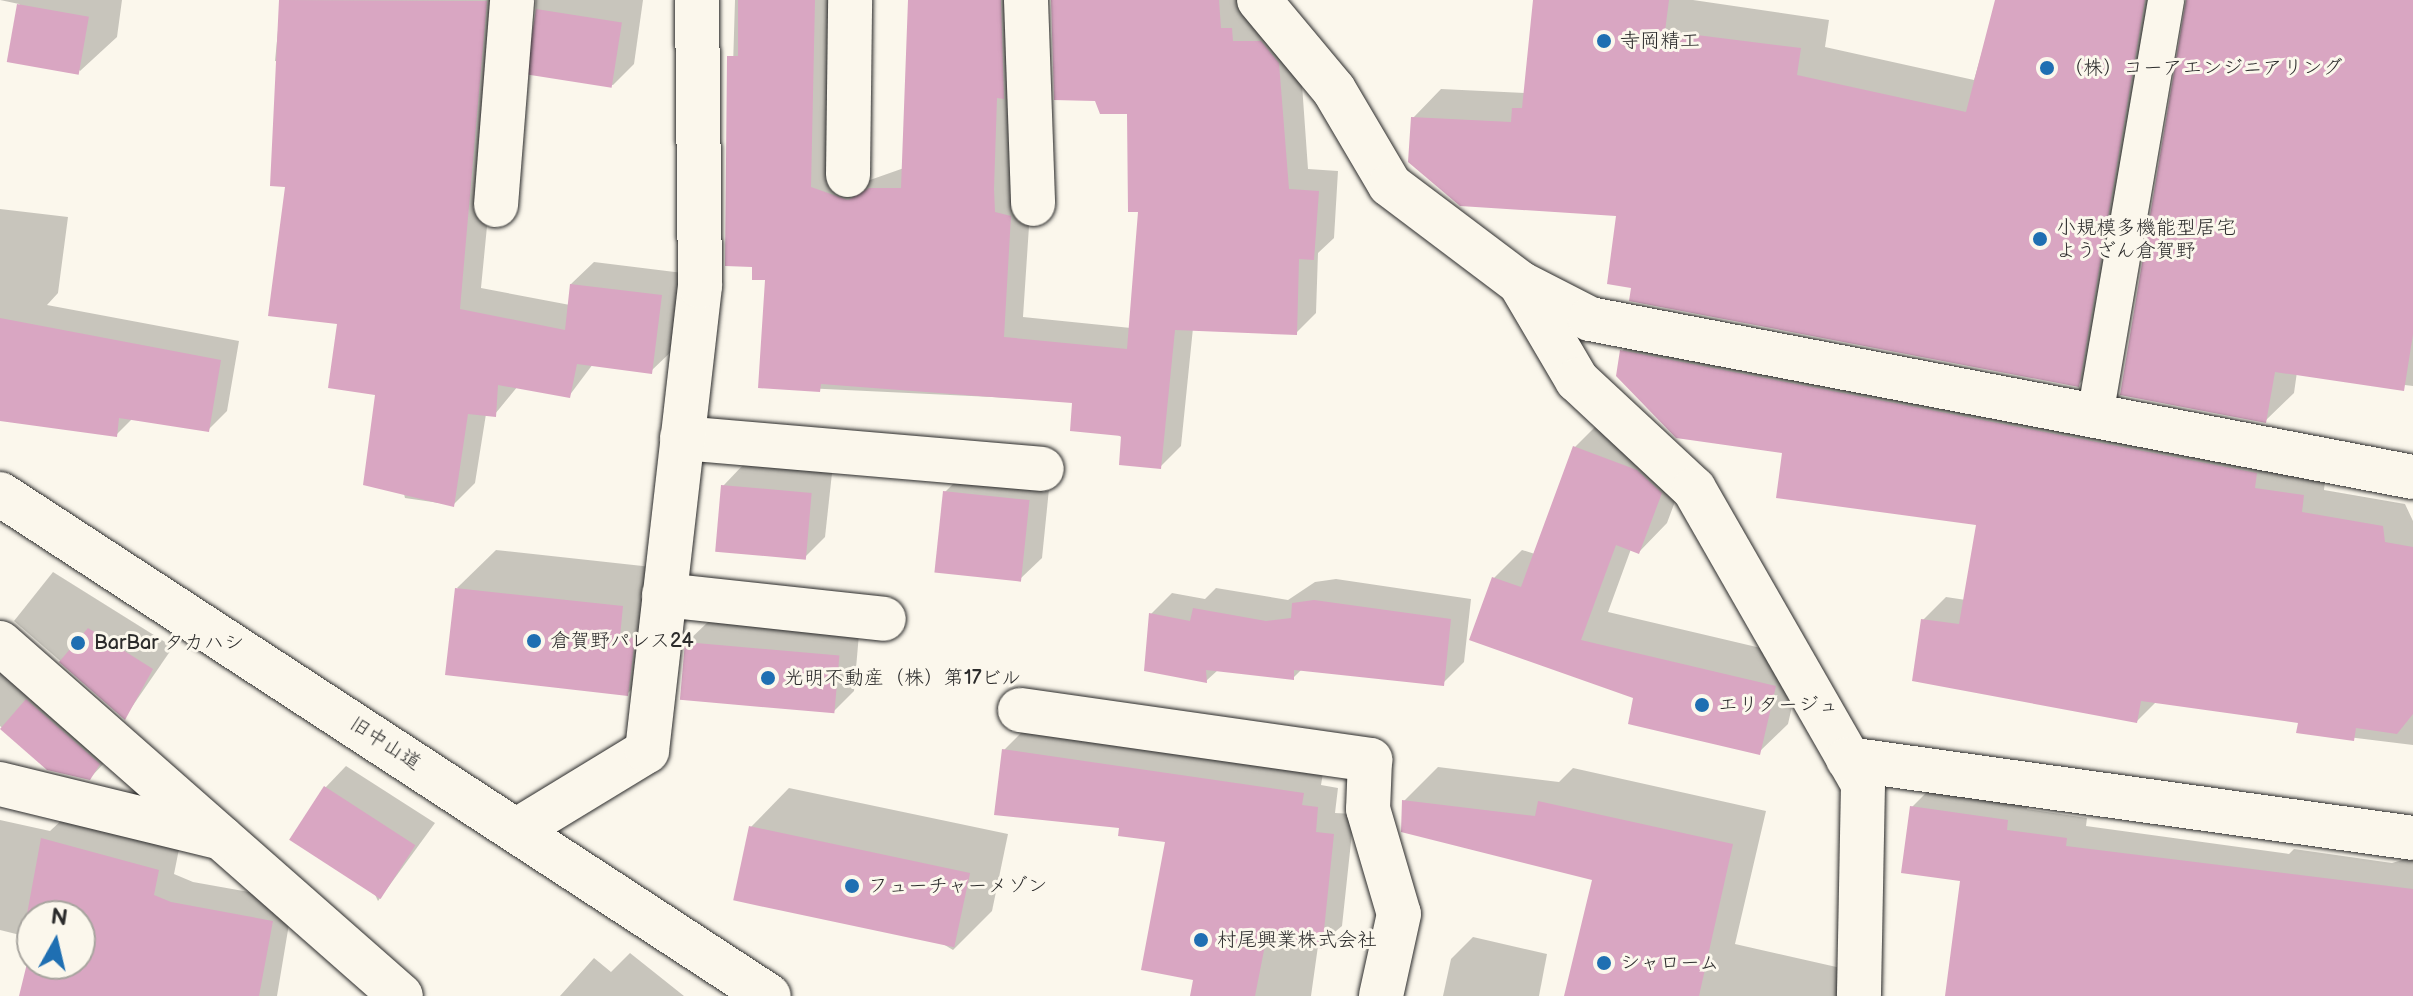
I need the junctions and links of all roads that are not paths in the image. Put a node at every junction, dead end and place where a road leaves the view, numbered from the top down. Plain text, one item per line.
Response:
1 (512, 0) edge
2 (697, 0) edge
3 (850, 0) edge
4 (1026, 0) edge
5 (1259, 0) edge
6 (2166, 0) edge
7 (848, 175) dead end
8 (1033, 204) dead end
9 (496, 205) dead end
10 (1520, 283) junction
11 (2095, 416) junction
12 (682, 438) junction
13 (1042, 469) dead end
14 (2413, 477) edge
15 (0, 494) edge
16 (664, 595) junction
17 (884, 619) dead end
18 (0, 643) edge
19 (1020, 710) dead end
20 (1848, 759) junction
21 (0, 784) edge
22 (517, 830) junction
23 (2413, 838) edge
24 (227, 840) junction
25 (401, 996) edge
26 (769, 996) edge
27 (1381, 996) edge
28 (1859, 996) edge

1 - 9 street
2 - 12 street
3 - 7 street
4 - 8 street
5 - 10 street
6 - 11 lane
10 - 11 street
10 - 20 street
11 - 14 street
12 - 13 street
12 - 16 street
15 - 22 street, 旧中山道
16 - 17 street
16 - 22 street
18 - 24 street
19 - 27 street
20 - 23 street
20 - 28 street
21 - 24 street
22 - 26 street, 旧中山道
24 - 25 street

